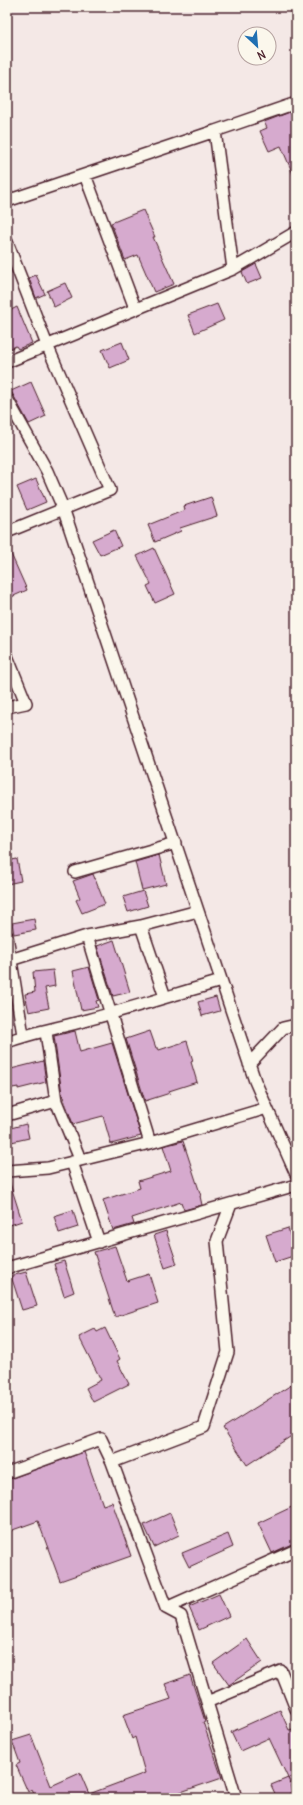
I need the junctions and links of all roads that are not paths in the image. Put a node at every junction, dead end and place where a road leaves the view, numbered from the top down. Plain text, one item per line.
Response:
1 (296, 103) edge
2 (215, 131) junction
3 (85, 175) junction
4 (7, 201) edge
5 (296, 232) edge
6 (7, 242) edge
7 (233, 268) junction
8 (135, 308) junction
9 (47, 345) junction
10 (7, 362) edge
11 (7, 399) edge
12 (63, 508) junction
13 (7, 532) edge
14 (7, 656) edge
15 (7, 707) edge
16 (176, 844) junction
17 (75, 872) dead end
18 (198, 911) junction
19 (141, 926) junction
20 (7, 936) edge
21 (87, 936) junction
22 (9, 961) edge
23 (221, 980) junction
24 (165, 997) junction
25 (110, 1014) junction
26 (296, 1025) edge
27 (46, 1032) junction
28 (23, 1036) junction
29 (7, 1042) edge
30 (250, 1064) junction
31 (56, 1101) junction
32 (267, 1108) junction
33 (7, 1115) edge
34 (150, 1143) junction
35 (292, 1155) edge
36 (76, 1161) junction
37 (7, 1171) edge
38 (296, 1174) edge
39 (296, 1185) edge
40 (231, 1204) junction
41 (99, 1242) junction
42 (7, 1268) edge
43 (112, 1462) junction
44 (7, 1473) edge
45 (296, 1550) edge
46 (166, 1608) junction
47 (207, 1702) junction
48 (296, 1709) edge
49 (236, 1798) edge

1 - 2 street
2 - 3 street
2 - 7 street
3 - 4 street
3 - 8 street
5 - 7 street
6 - 9 street
7 - 8 street
8 - 9 street
9 - 10 street
9 - 12 street
11 - 12 street
12 - 13 street
12 - 16 street
14 - 15 street
16 - 17 street
16 - 18 street
18 - 19 street
18 - 23 street
19 - 21 street
19 - 24 street
20 - 22 street
21 - 22 street
21 - 25 street
22 - 28 street
23 - 24 street
23 - 30 street
24 - 25 street
25 - 27 street
25 - 34 street
26 - 30 street
27 - 28 street
27 - 31 street
28 - 29 street
30 - 32 street
31 - 33 street
31 - 36 street
32 - 34 street
32 - 35 street
34 - 36 street
35 - 38 street
36 - 37 street
36 - 41 street
39 - 40 street
40 - 41 street
40 - 43 street
41 - 42 street
43 - 44 street
43 - 46 street
45 - 46 street
46 - 47 street
47 - 48 street
47 - 49 street

